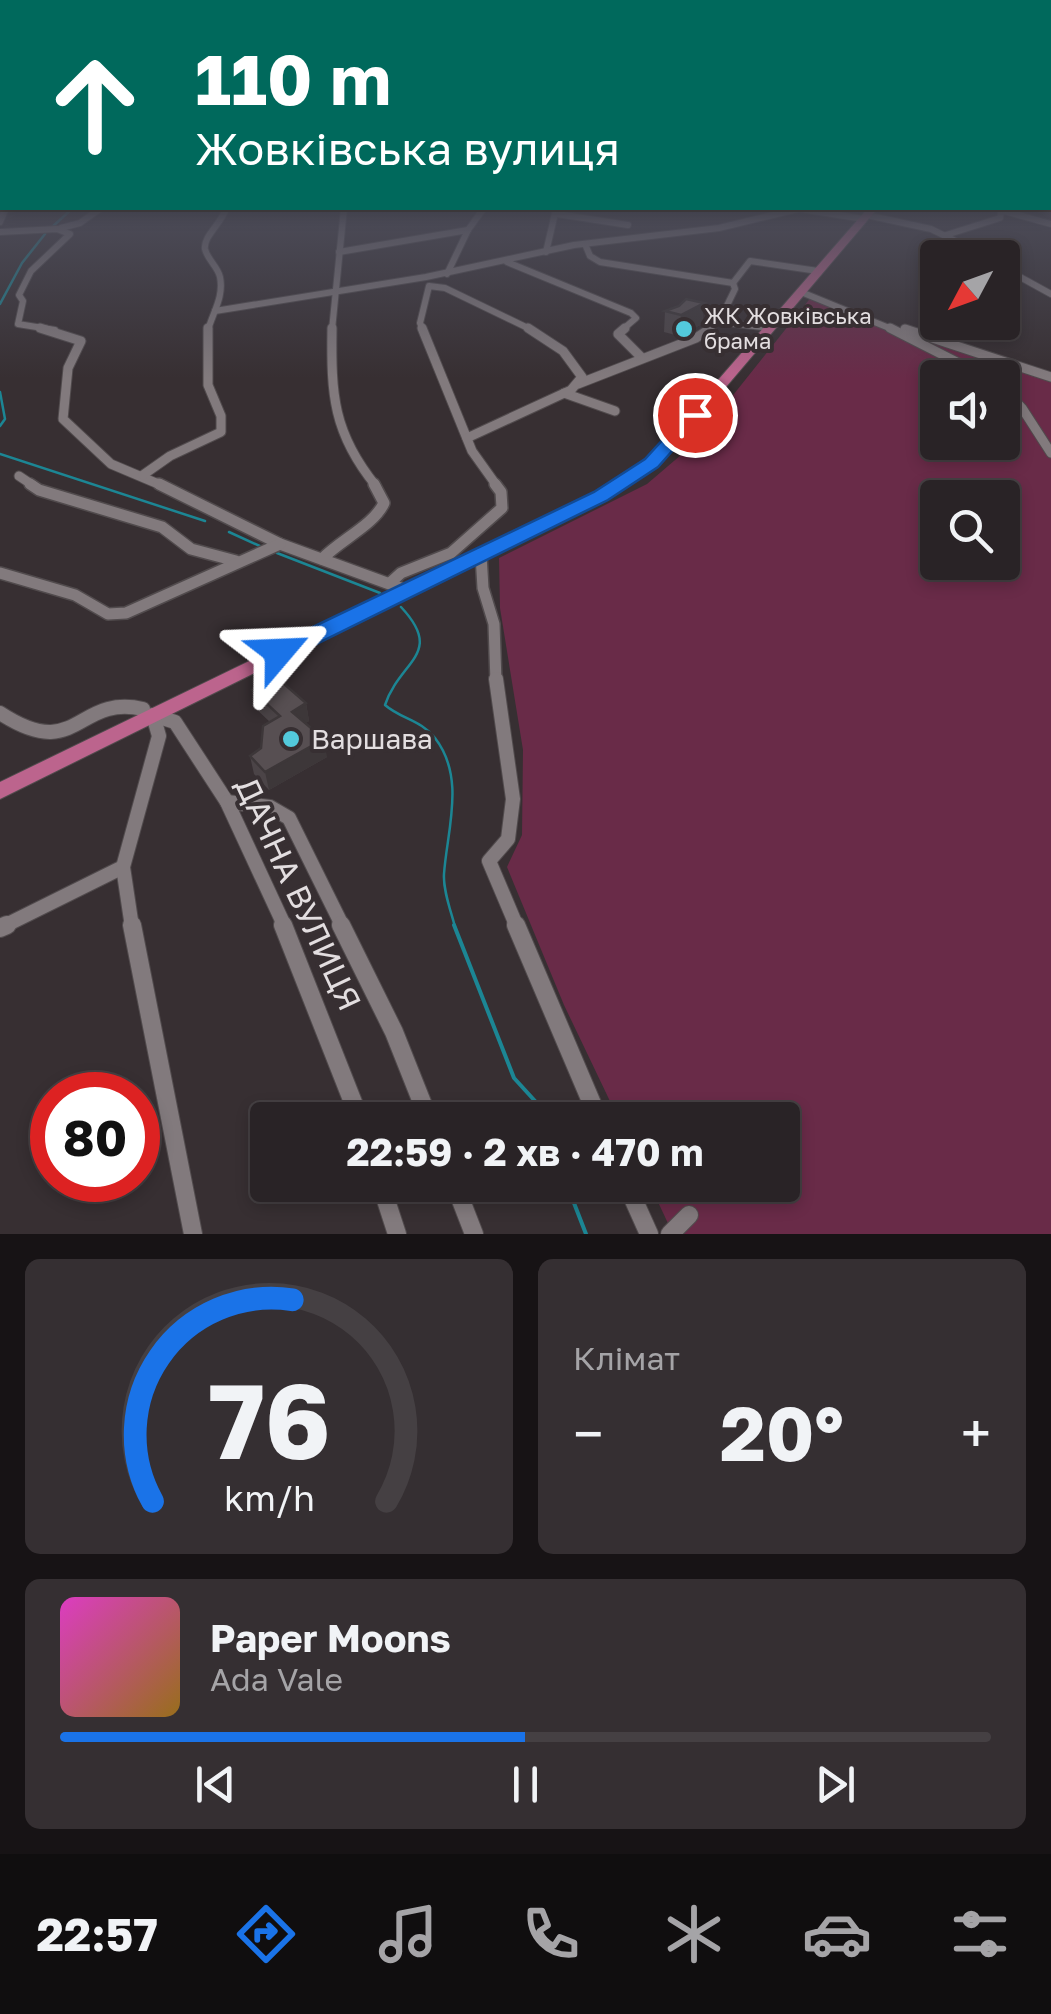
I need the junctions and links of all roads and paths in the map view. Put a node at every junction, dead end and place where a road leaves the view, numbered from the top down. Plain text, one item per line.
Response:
1 (39, 263) edge
2 (213, 263) edge
3 (337, 263) edge
4 (453, 263) edge
5 (497, 263) edge
6 (509, 263) edge
7 (604, 263) edge
8 (748, 263) edge
9 (761, 263) edge
10 (826, 263) edge
11 (448, 273) junction
12 (815, 275) junction
13 (1020, 278) edge
14 (427, 282) junction
15 (733, 283) junction
16 (445, 288) junction
17 (336, 292) junction
18 (801, 292) junction
19 (1051, 294) edge
20 (215, 311) junction
21 (720, 322) junction
22 (886, 326) junction
23 (770, 328) junction
24 (642, 358) junction
25 (953, 360) edge
26 (1051, 377) edge
27 (578, 384) junction
28 (564, 394) junction
29 (1020, 406) edge
30 (615, 410) dead end
31 (467, 438) junction
32 (1051, 452) edge
33 (143, 475) junction
34 (19, 476) dead end
35 (280, 544) junction
36 (481, 555) junction
37 (322, 560) junction
38 (237, 561) junction
39 (0, 573) edge
40 (398, 586) junction
41 (0, 712) edge
42 (148, 712) junction
43 (0, 792) edge
44 (228, 802) junction
45 (124, 867) junction
46 (0, 928) edge
47 (353, 1102) edge
48 (422, 1102) edge
49 (591, 1102) edge
50 (387, 1202) edge
51 (462, 1202) edge
52 (635, 1202) edge
53 (689, 1215) dead end
54 (194, 1234) edge
55 (397, 1234) edge
56 (474, 1234) edge
57 (649, 1234) edge
58 (670, 1234) edge

1 - 33 street
2 - 20 street
3 - 17 street
4 - 11 street
5 - 11 street
6 - 24 street
7 - 15 street
8 - 15 street
9 - 12 street
10 - 12 highway
11 - 14 street
11 - 16 street
12 - 18 highway
13 - 19 street
14 - 16 street
14 - 17 street
14 - 31 street
15 - 21 street
16 - 27 street
17 - 20 street
17 - 37 street
18 - 22 street
18 - 23 highway
20 - 33 street
21 - 23 street
21 - 24 street
22 - 25 street
22 - 26 street
23 - 36 highway
24 - 27 street
27 - 28 street
28 - 30 street
28 - 31 street
29 - 32 street
31 - 40 street
33 - 35 street
34 - 38 street
35 - 37 street
35 - 38 street
36 - 40 highway
36 - 49 street
37 - 40 street
38 - 39 street
40 - 42 highway
41 - 42 street
42 - 43 highway
42 - 44 street, ДАЧНА ВУЛИЦЯ
42 - 45 street
44 - 47 street, ДАЧНА ВУЛИЦЯ
44 - 48 street
45 - 46 street
45 - 54 street
50 - 55 street
51 - 56 street
52 - 57 street
53 - 58 street

